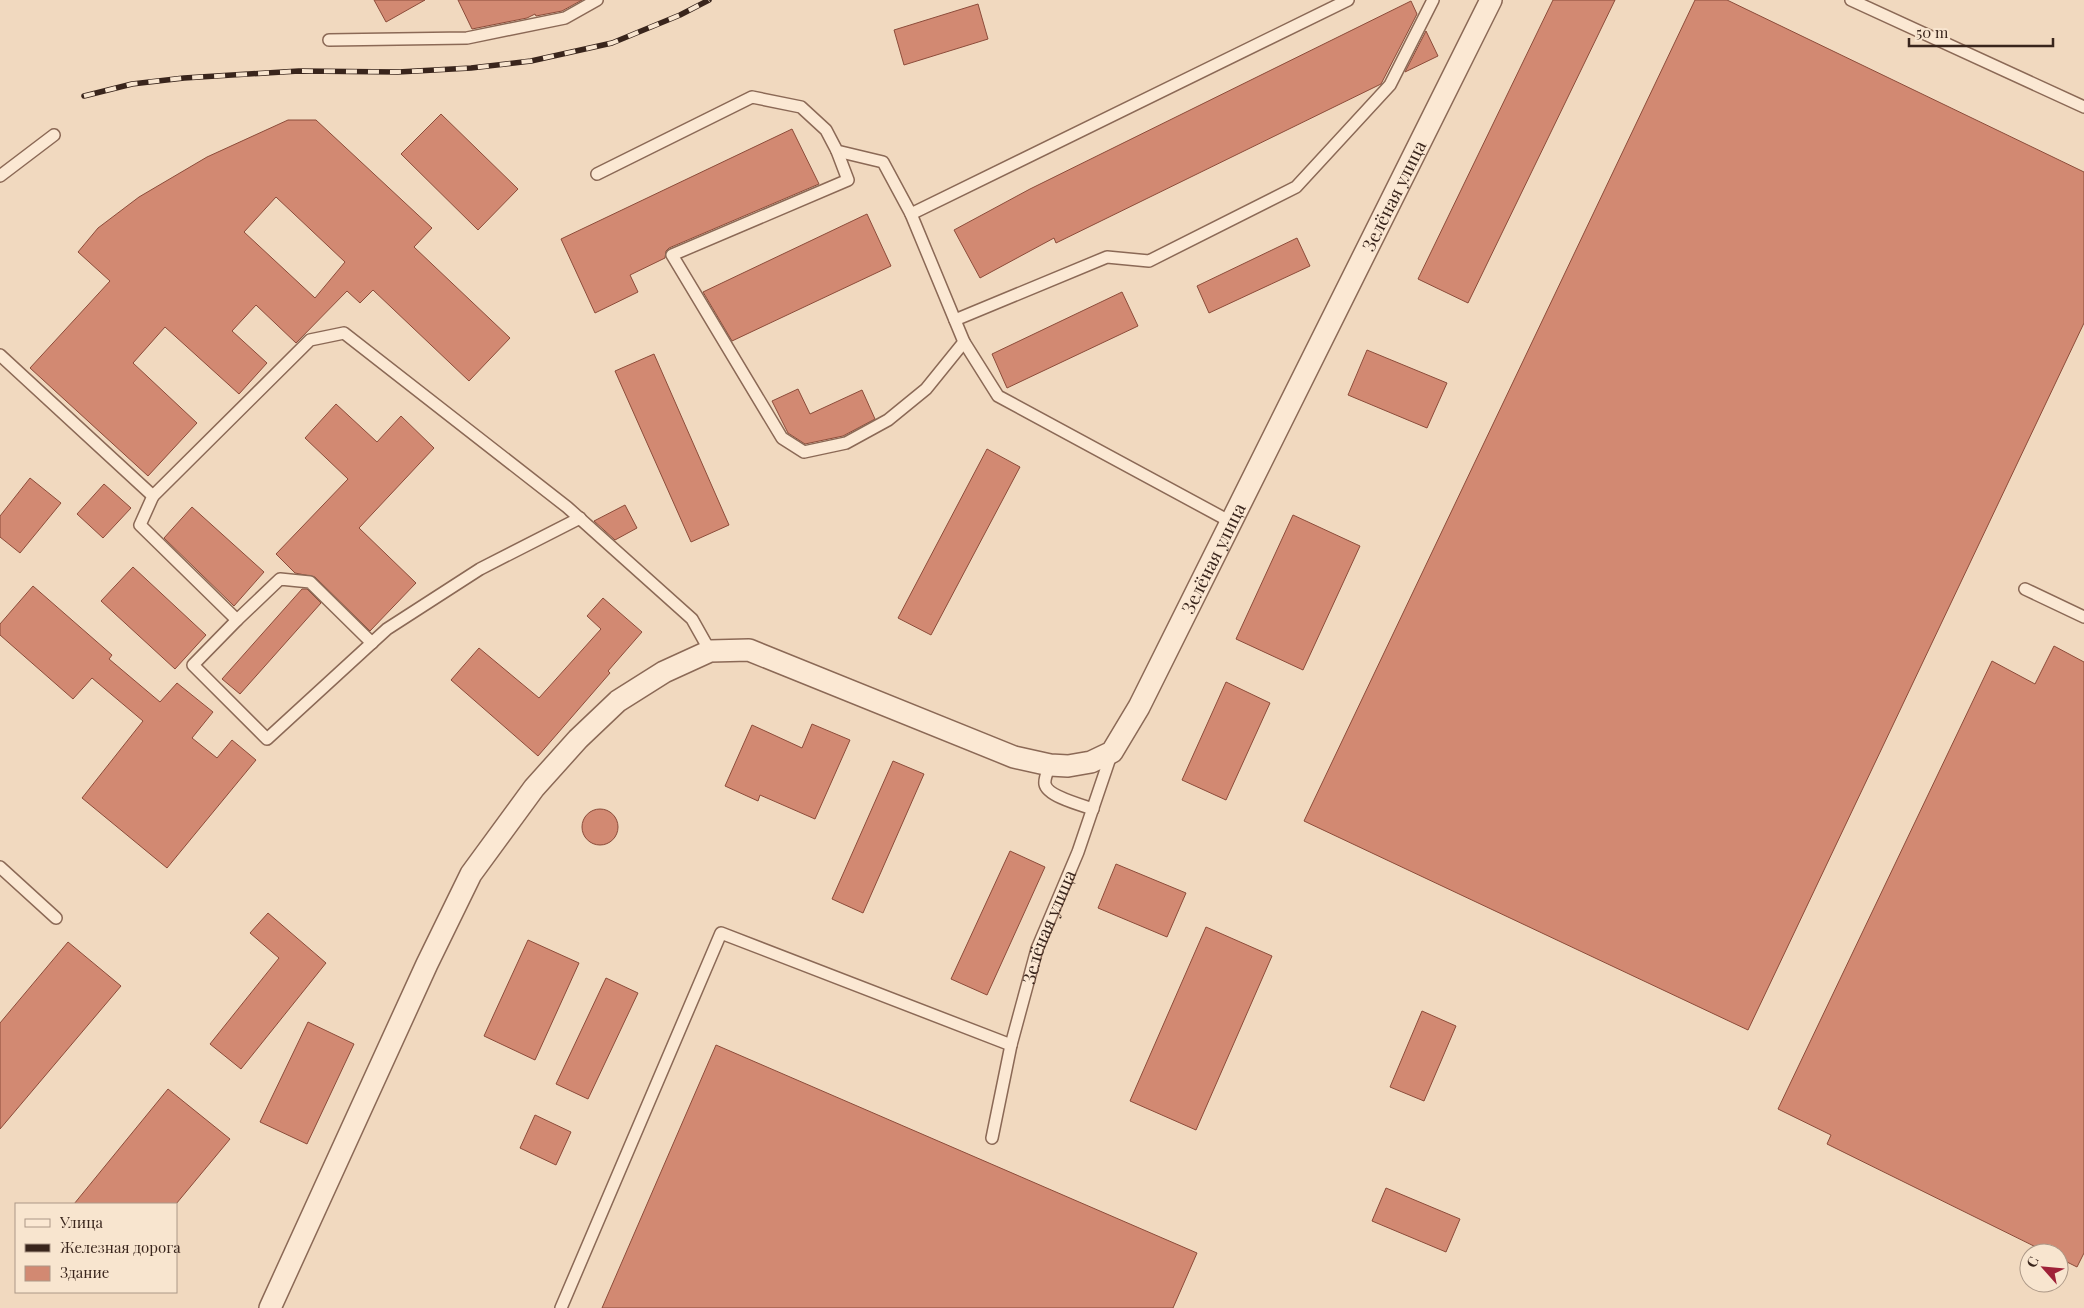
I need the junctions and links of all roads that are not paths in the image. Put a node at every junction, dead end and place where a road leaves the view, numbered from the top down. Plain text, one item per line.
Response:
1 (597, 0) edge
2 (1348, 0) edge
3 (1432, 0) edge
4 (1491, 0) edge
5 (1851, 0) edge
6 (329, 40) dead end
7 (2084, 107) edge
8 (54, 134) dead end
9 (837, 152) junction
10 (597, 174) dead end
11 (0, 176) edge
12 (912, 214) junction
13 (955, 320) junction
14 (964, 342) junction
15 (0, 355) edge
16 (153, 496) junction
17 (580, 518) junction
18 (1231, 522) junction
19 (2025, 589) dead end
20 (2084, 617) edge
21 (237, 620) junction
22 (372, 643) junction
23 (710, 651) junction
24 (1112, 752) junction
25 (1050, 765) junction
26 (1093, 809) junction
27 (0, 867) edge
28 (56, 918) dead end
29 (1011, 1045) junction
30 (992, 1138) dead end
31 (270, 1308) edge
32 (561, 1308) edge

1 - 6 lane
2 - 12 lane
3 - 13 lane
4 - 18 street, Зелёная улица
5 - 7 lane
8 - 11 lane
9 - 10 lane
9 - 12 lane
9 - 14 lane
12 - 13 lane
13 - 14 lane
14 - 18 lane
15 - 16 lane
16 - 17 lane
16 - 21 lane
17 - 22 lane
17 - 23 lane
18 - 24 street, Зелёная улица
19 - 20 lane
21 - 22 lane
21 - 22 lane
23 - 25 street
23 - 31 street
24 - 25 street
24 - 26 lane, Зелёная улица
25 - 26 lane
26 - 29 lane, Зелёная улица
27 - 28 lane
29 - 30 lane, Зелёная улица
29 - 32 lane

